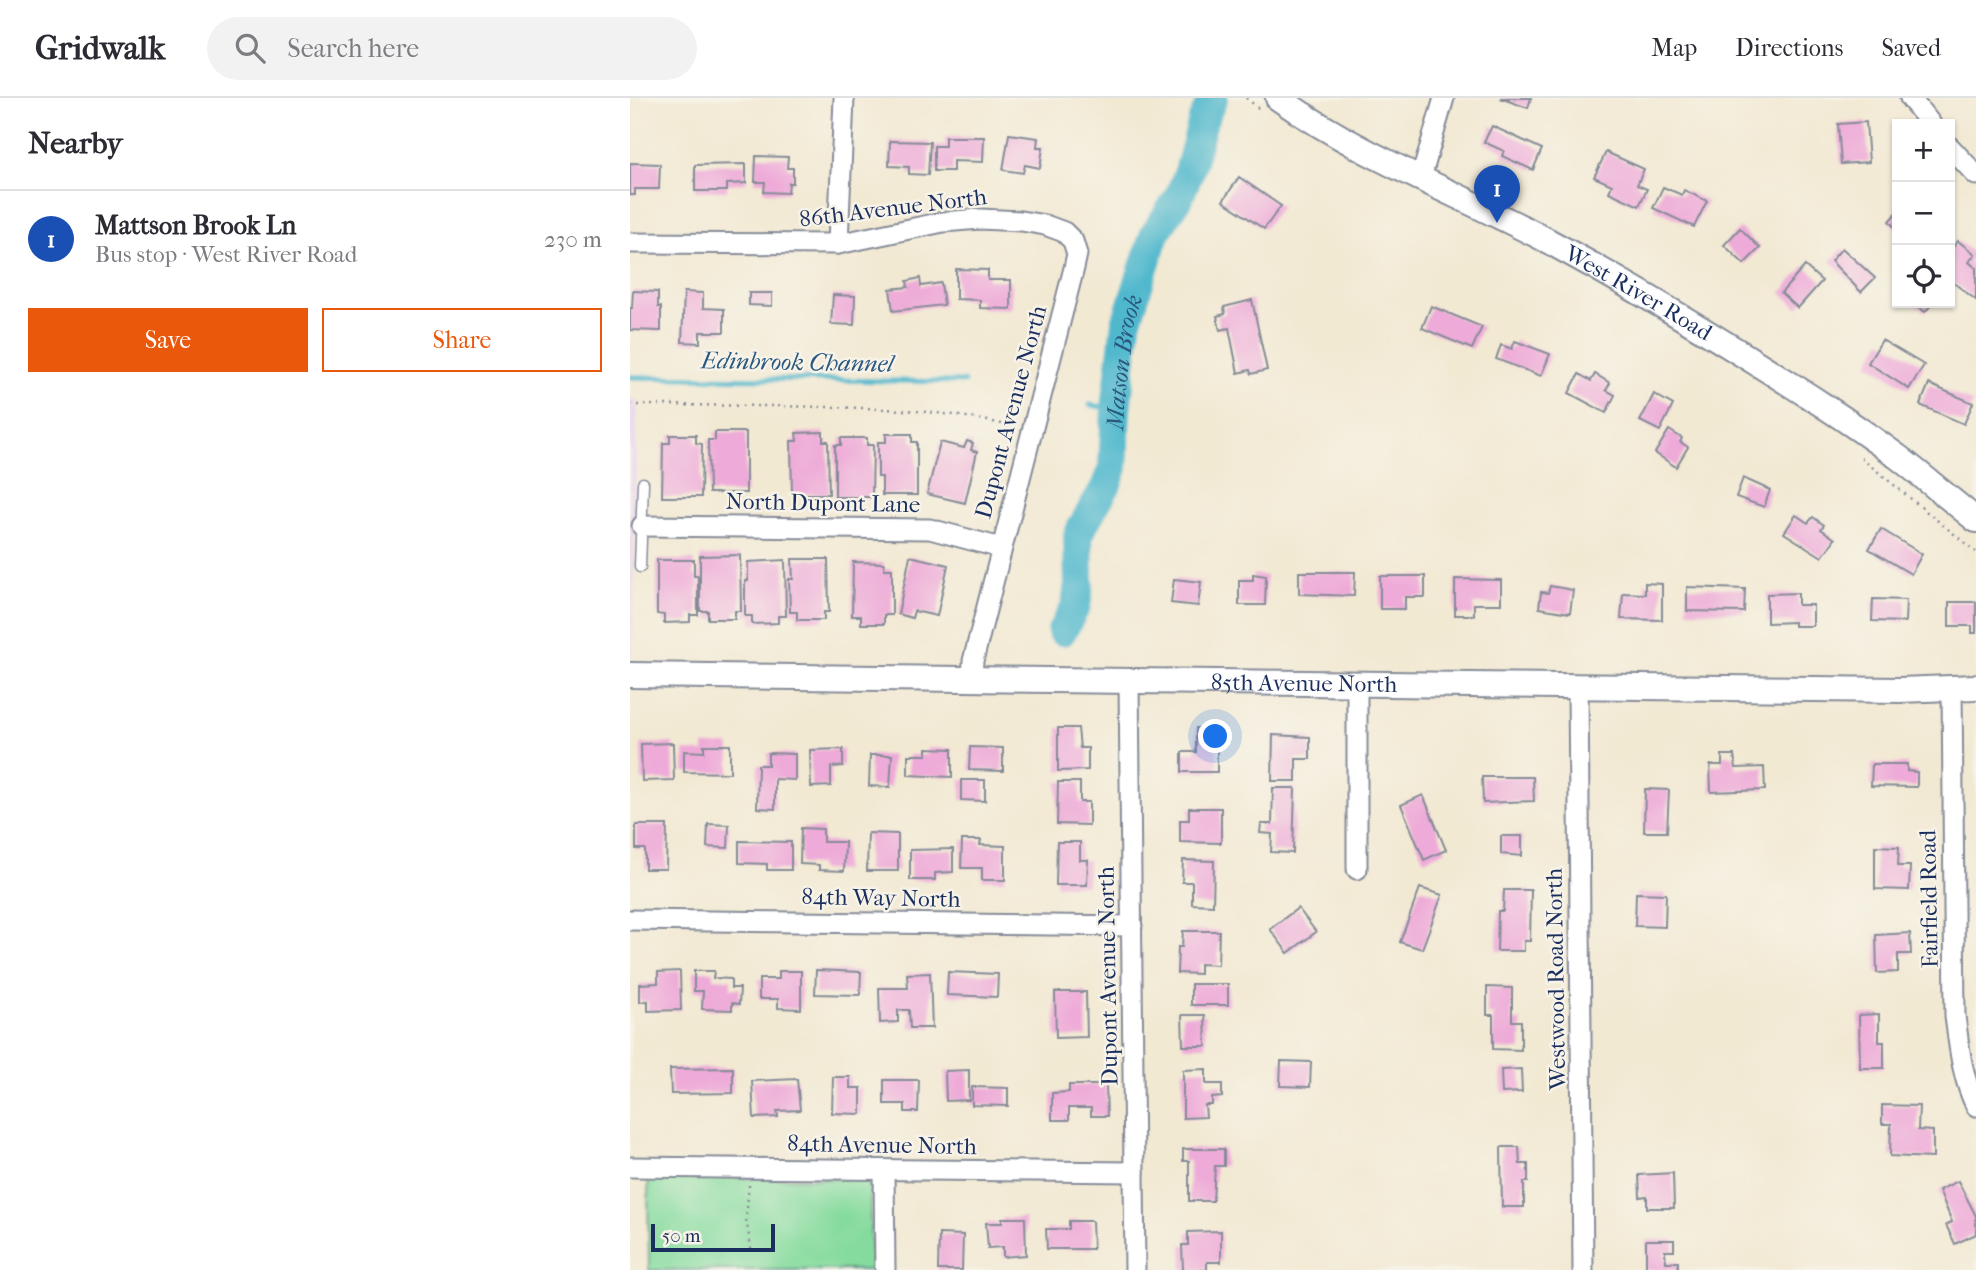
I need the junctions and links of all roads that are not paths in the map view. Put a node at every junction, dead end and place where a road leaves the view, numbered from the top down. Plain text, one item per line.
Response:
1 (844, 98) edge
2 (1444, 98) edge
3 (1910, 98) edge
4 (1271, 106) edge
5 (1927, 119) edge
6 (1955, 152) edge
7 (1976, 175) edge
8 (1421, 178) junction
9 (1073, 241) joint
10 (630, 243) edge
11 (838, 244) junction
12 (643, 483) dead end
13 (1976, 520) edge
14 (642, 526) junction
15 (1001, 548) junction
16 (640, 567) dead end
17 (630, 675) edge
18 (972, 678) junction
19 (1129, 681) junction
20 (1357, 685) junction
21 (1578, 687) junction
22 (1964, 688) edge
23 (1357, 869) dead end
24 (630, 920) edge
25 (1132, 926) junction
26 (1976, 1106) edge
27 (630, 1167) edge
28 (884, 1170) junction
29 (1134, 1172) junction
30 (885, 1270) edge
31 (1135, 1270) edge
32 (1583, 1270) edge

1 - 11 street
2 - 8 street
3 - 5 street
4 - 8 street, West River Road
6 - 7 street
8 - 13 street, West River Road
9 - 11 street, 86th Avenue North
9 - 15 street, Dupont Avenue North
10 - 11 street, 86th Avenue North
12 - 14 lane
14 - 15 street, North Dupont Lane
14 - 16 lane
15 - 18 street, Dupont Avenue North
17 - 18 street, 85th Avenue North
18 - 19 street, 85th Avenue North
19 - 20 street, 85th Avenue North
19 - 25 street, Dupont Avenue North
20 - 21 street, 85th Avenue North
20 - 23 street
21 - 22 street, 85th Avenue North
21 - 32 street, Westwood Road North
22 - 26 street, Fairfield Road
24 - 25 street, 84th Way North
25 - 29 street, Dupont Avenue North
27 - 28 street, 84th Avenue North
28 - 29 street, 84th Avenue North
28 - 30 street
29 - 31 street, Dupont Avenue North

